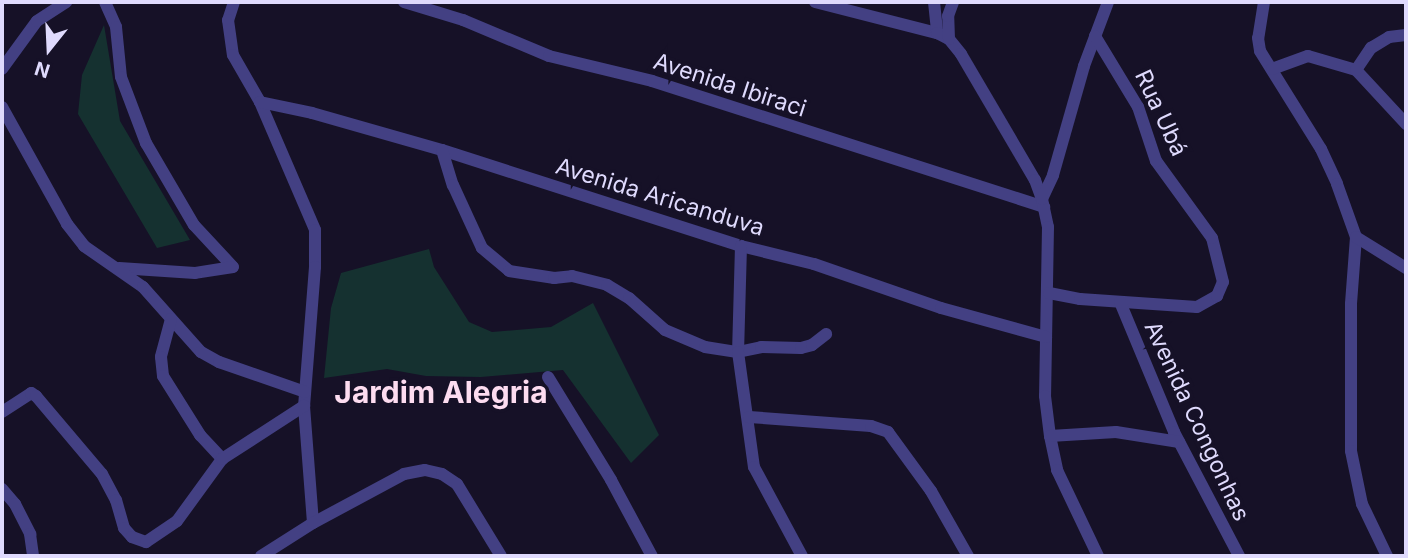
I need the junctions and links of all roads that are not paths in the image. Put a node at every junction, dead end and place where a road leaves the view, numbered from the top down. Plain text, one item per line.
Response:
1 (66, 2) edge
2 (105, 2) edge
3 (234, 2) edge
4 (404, 2) edge
5 (815, 2) edge
6 (934, 2) edge
7 (953, 2) edge
8 (1108, 2) edge
9 (1264, 2) edge
10 (1406, 35) edge
11 (943, 36) junction
12 (1096, 36) junction
13 (2, 69) edge
14 (1272, 69) junction
15 (1356, 70) junction
16 (260, 102) junction
17 (2, 107) edge
18 (1406, 124) edge
19 (442, 150) junction
20 (1043, 203) junction
21 (1356, 237) junction
22 (741, 246) junction
23 (115, 268) junction
24 (1406, 268) edge
25 (1049, 293) junction
26 (1120, 302) junction
27 (171, 319) junction
28 (826, 334) dead end
29 (1046, 337) junction
30 (738, 352) junction
31 (548, 377) dead end
32 (305, 392) junction
33 (304, 406) junction
34 (2, 412) edge
35 (749, 417) junction
36 (1050, 436) junction
37 (1179, 442) junction
38 (222, 459) junction
39 (2, 489) edge
40 (313, 523) junction
41 (33, 556) edge
42 (261, 556) edge
43 (500, 556) edge
44 (652, 556) edge
45 (802, 556) edge
46 (968, 556) edge
47 (1098, 556) edge
48 (1238, 556) edge
49 (1387, 556) edge

1 - 13 street
2 - 23 street
3 - 16 street
4 - 20 street, Avenida Ibiraci
5 - 11 street
6 - 11 street
7 - 11 street
8 - 12 street
9 - 14 street
10 - 15 street
11 - 20 street
12 - 20 street
12 - 26 street, Rua Ubá
14 - 15 street
14 - 21 street
15 - 18 street
16 - 19 street, Avenida Aricanduva
16 - 32 street
17 - 23 street
19 - 22 street, Avenida Aricanduva
19 - 30 street
20 - 25 street
21 - 24 street
21 - 49 street
22 - 29 street, Avenida Aricanduva
22 - 30 street
23 - 27 street
25 - 26 street
25 - 29 street
26 - 37 street, Avenida Congonhas
27 - 32 street
27 - 38 street
28 - 30 street
29 - 36 street
30 - 35 street
31 - 44 street
32 - 33 street
33 - 38 street
33 - 40 street
34 - 38 street
35 - 45 street
35 - 46 street
36 - 37 street
36 - 47 street
37 - 48 street, Avenida Congonhas
39 - 41 street
40 - 42 street
40 - 43 street

